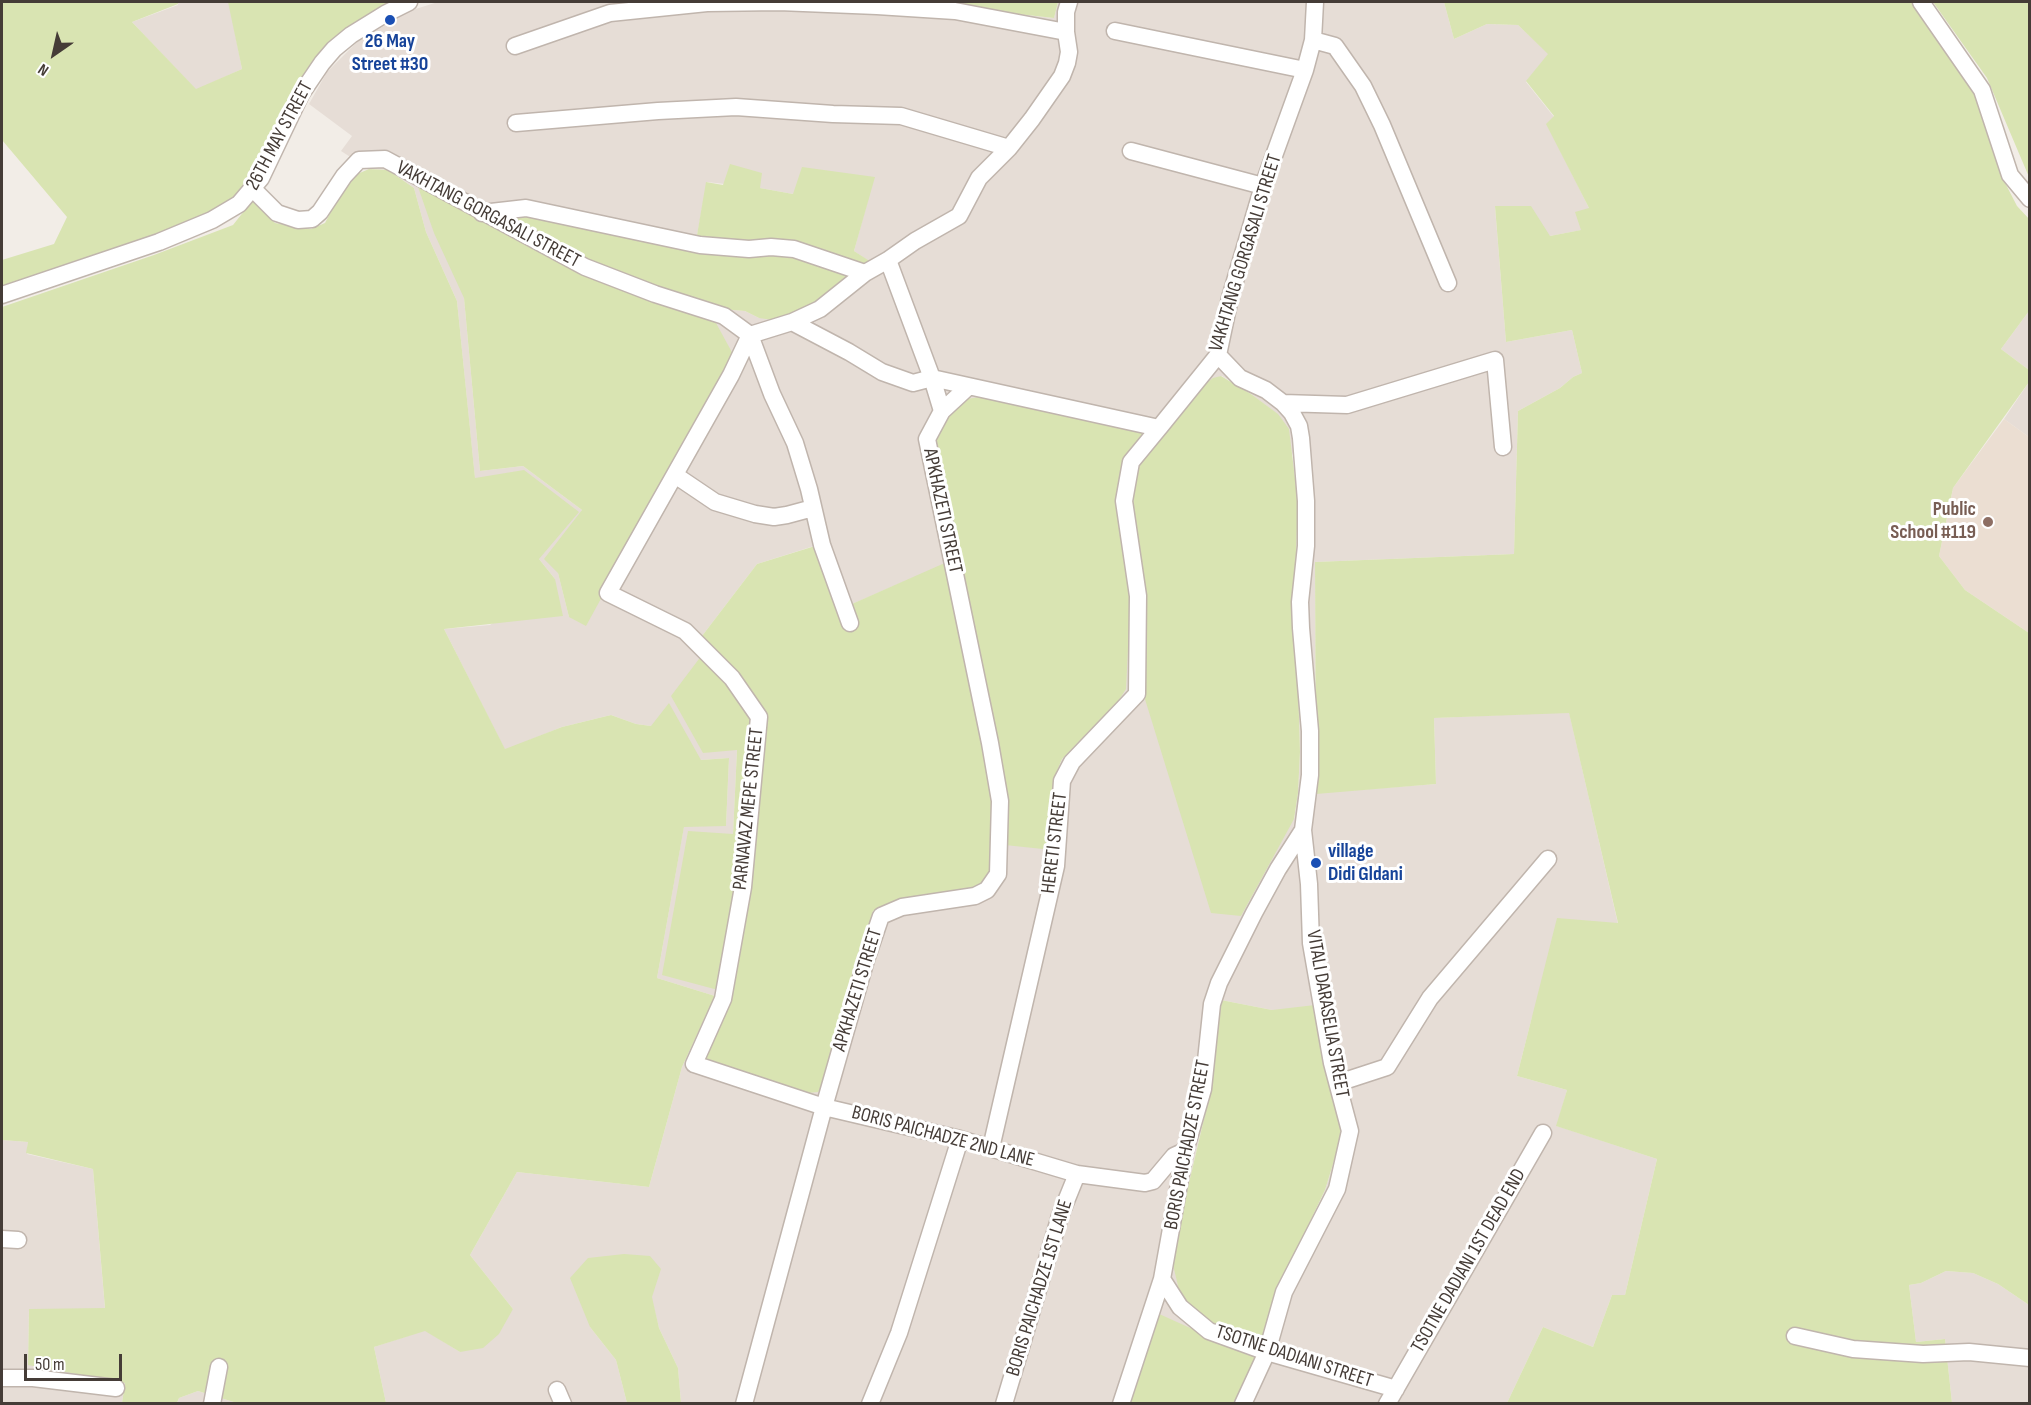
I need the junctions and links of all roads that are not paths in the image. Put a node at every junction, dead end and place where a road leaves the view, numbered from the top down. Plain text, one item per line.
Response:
1 (409, 2) edge
2 (1069, 2) edge
3 (1315, 2) edge
4 (1921, 2) edge
5 (1115, 31) dead end
6 (1066, 32) junction
7 (1313, 39) junction
8 (515, 46) dead end
9 (1305, 70) junction
10 (516, 123) dead end
11 (1009, 148) junction
12 (1131, 151) dead end
13 (1263, 186) junction
14 (253, 189) junction
15 (2030, 199) edge
16 (482, 213) junction
17 (888, 260) junction
18 (865, 273) junction
19 (1448, 284) dead end
20 (2, 296) edge
21 (792, 322) junction
22 (750, 335) junction
23 (1218, 355) junction
24 (932, 378) junction
25 (968, 387) junction
26 (1283, 403) junction
27 (942, 411) junction
28 (1159, 428) junction
29 (1503, 447) dead end
30 (675, 475) junction
31 (813, 508) junction
32 (850, 623) dead end
33 (1304, 830) junction
34 (1548, 860) dead end
35 (694, 1064) joint
36 (1338, 1083) junction
37 (824, 1107) junction
38 (1543, 1133) dead end
39 (960, 1139) junction
40 (991, 1148) junction
41 (1185, 1151) junction
42 (1077, 1174) junction
43 (1162, 1279) junction
44 (1795, 1336) dead end
45 (1267, 1352) junction
46 (2030, 1358) edge
47 (219, 1366) dead end
48 (2, 1378) edge
49 (116, 1388) dead end
50 (1391, 1396) edge
51 (212, 1404) edge
52 (744, 1404) edge
53 (870, 1404) edge
54 (1004, 1404) edge
55 (1121, 1404) edge
56 (1244, 1404) edge

1 - 14 street, 26TH MAY STREET
2 - 6 street
3 - 7 street, VAKHTANG GORGASALI STREET
4 - 15 street
5 - 9 street
6 - 8 street
6 - 11 street
7 - 9 street, VAKHTANG GORGASALI STREET
7 - 19 street
9 - 13 street, VAKHTANG GORGASALI STREET
10 - 11 street
11 - 17 street
12 - 13 street
13 - 23 street, VAKHTANG GORGASALI STREET
14 - 16 street, VAKHTANG GORGASALI STREET
14 - 20 street, 26TH MAY STREET
16 - 18 street
16 - 22 street, VAKHTANG GORGASALI STREET
17 - 18 street
17 - 24 street
18 - 21 street
21 - 22 street
21 - 24 street
22 - 30 street, PARNAVAZ MEPE STREET
22 - 31 street
23 - 26 street, VITALI DARASELIA STREET
23 - 28 street, VAKHTANG GORGASALI STREET
24 - 25 street
24 - 27 street
25 - 27 street, APKHAZETI STREET
25 - 28 street
26 - 29 street
26 - 33 street, VITALI DARASELIA STREET
27 - 37 street, APKHAZETI STREET
28 - 40 street, HERETI STREET
30 - 31 street
30 - 35 street, PARNAVAZ MEPE STREET
31 - 32 street
33 - 36 street, VITALI DARASELIA STREET
33 - 41 street, BORIS PAICHADZE STREET
34 - 36 street
35 - 37 street, BORIS PAICHADZE 2ND LANE
36 - 45 street, VITALI DARASELIA STREET
37 - 39 street, BORIS PAICHADZE 2ND LANE
37 - 52 street, APKHAZETI STREET
38 - 50 street, TSOTNE DADIANI 1ST DEAD END
39 - 40 street, BORIS PAICHADZE 2ND LANE
39 - 53 street
40 - 42 street, BORIS PAICHADZE 2ND LANE
41 - 42 street, BORIS PAICHADZE 2ND LANE
41 - 43 street, BORIS PAICHADZE STREET
42 - 54 street, BORIS PAICHADZE 1ST LANE
43 - 45 street, TSOTNE DADIANI STREET
43 - 55 street, BORIS PAICHADZE STREET
44 - 46 street
45 - 50 street, TSOTNE DADIANI STREET
45 - 56 street, VITALI DARASELIA STREET
47 - 51 street
48 - 49 street

